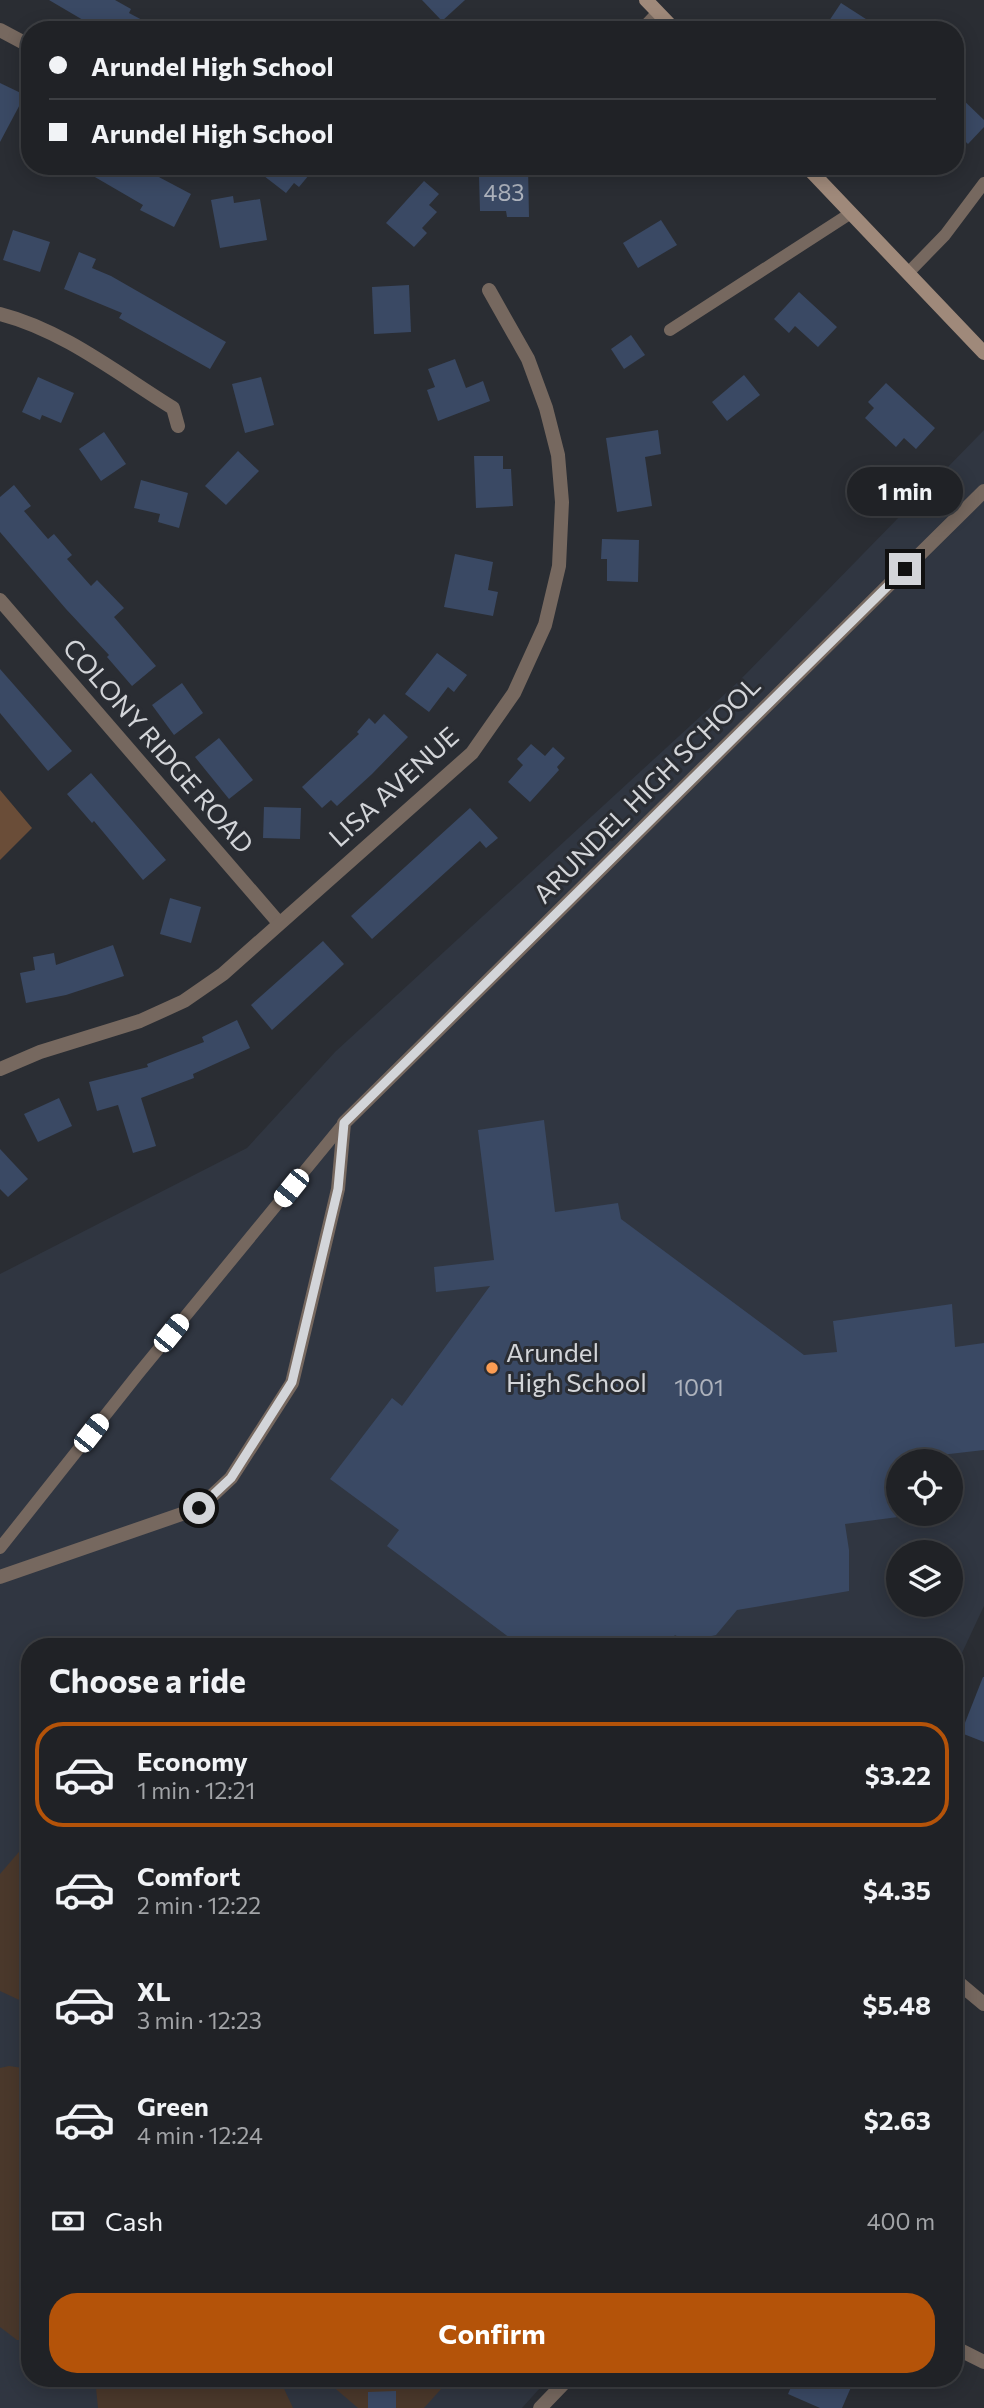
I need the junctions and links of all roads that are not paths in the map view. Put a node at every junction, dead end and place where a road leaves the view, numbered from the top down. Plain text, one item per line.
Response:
1 (646, 0) edge
2 (658, 12) junction
3 (650, 21) edge
4 (666, 21) edge
5 (0, 30) edge
6 (21, 41) edge
7 (814, 175) edge
8 (984, 183) edge
9 (851, 214) junction
10 (908, 273) junction
11 (489, 289) dead end
12 (0, 314) edge
13 (670, 330) dead end
14 (984, 353) edge
15 (178, 426) dead end
16 (984, 491) edge
17 (0, 600) edge
18 (279, 923) junction
19 (0, 1069) edge
20 (344, 1123) junction
21 (0, 1548) edge
22 (0, 1577) edge
23 (963, 1986) edge
24 (984, 2004) edge
25 (963, 2352) edge
26 (984, 2362) edge
27 (560, 2387) edge
28 (540, 2408) edge

1 - 2 main road
2 - 3 lane
2 - 4 main road
5 - 6 street
7 - 9 main road
8 - 10 lane
9 - 10 main road
9 - 13 lane
10 - 14 main road
11 - 18 street, LISA AVENUE
12 - 15 street
16 - 20 street, ARUNDEL HIGH SCHOOL
17 - 18 street, COLONY RIDGE ROAD
18 - 19 street, LISA AVENUE
20 - 21 lane, ARUNDEL HIGH SCHOOL
20 - 22 street
23 - 24 street
25 - 26 street
27 - 28 street

